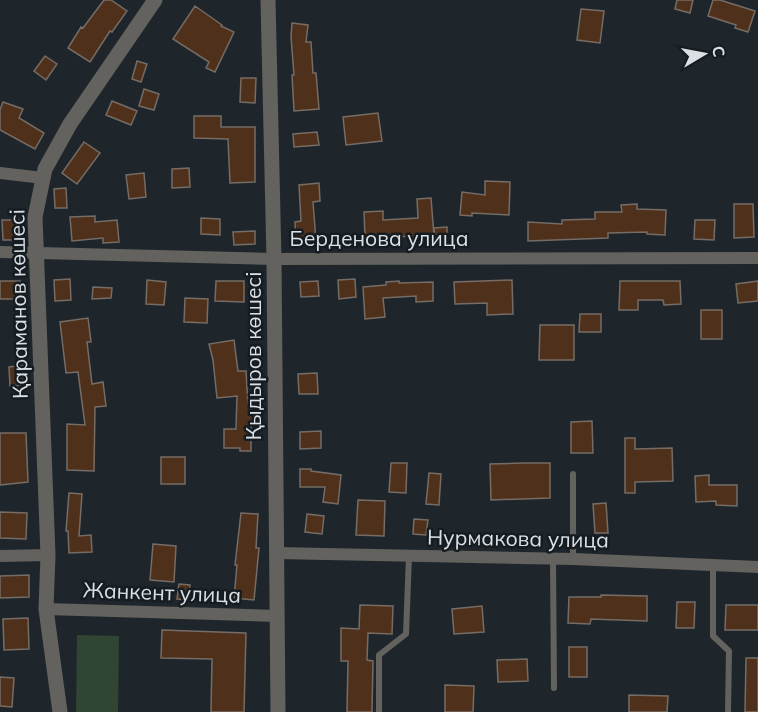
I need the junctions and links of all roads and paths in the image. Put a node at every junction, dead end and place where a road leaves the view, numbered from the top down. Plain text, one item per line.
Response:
1 (155, 0) edge
2 (268, 0) edge
3 (0, 173) edge
4 (43, 178) junction
5 (0, 252) edge
6 (36, 252) junction
7 (758, 258) edge
8 (274, 259) junction
9 (573, 474) dead end
10 (277, 553) junction
11 (48, 555) junction
12 (0, 556) edge
13 (409, 556) junction
14 (553, 559) junction
15 (573, 560) junction
16 (713, 564) junction
17 (758, 567) edge
18 (46, 609) junction
19 (277, 616) junction
20 (554, 688) dead end
21 (60, 712) edge
22 (278, 712) edge
23 (379, 712) edge
24 (728, 712) edge

1 - 4 street, Қараманов көшесі
2 - 8 street, Қыдыров көшесі
3 - 4 street
4 - 6 street, Қараманов көшесі
5 - 6 street, Берденова улица
6 - 8 street, Берденова улица
6 - 11 street, Қараманов көшесі
7 - 8 street, Берденова улица
8 - 10 street, Қыдыров көшесі
9 - 15 lane
10 - 13 street, Нурмакова улица
10 - 19 street, Қыдыров көшесі
11 - 12 street
11 - 18 street, Қараманов көшесі
13 - 14 street, Нурмакова улица
13 - 23 lane
14 - 15 street, Нурмакова улица
14 - 20 lane
15 - 16 street, Нурмакова улица
16 - 17 street, Нурмакова улица
16 - 24 lane
18 - 19 street, Жанкент улица
18 - 21 street, Қараманов көшесі
19 - 22 street, Қыдыров көшесі

